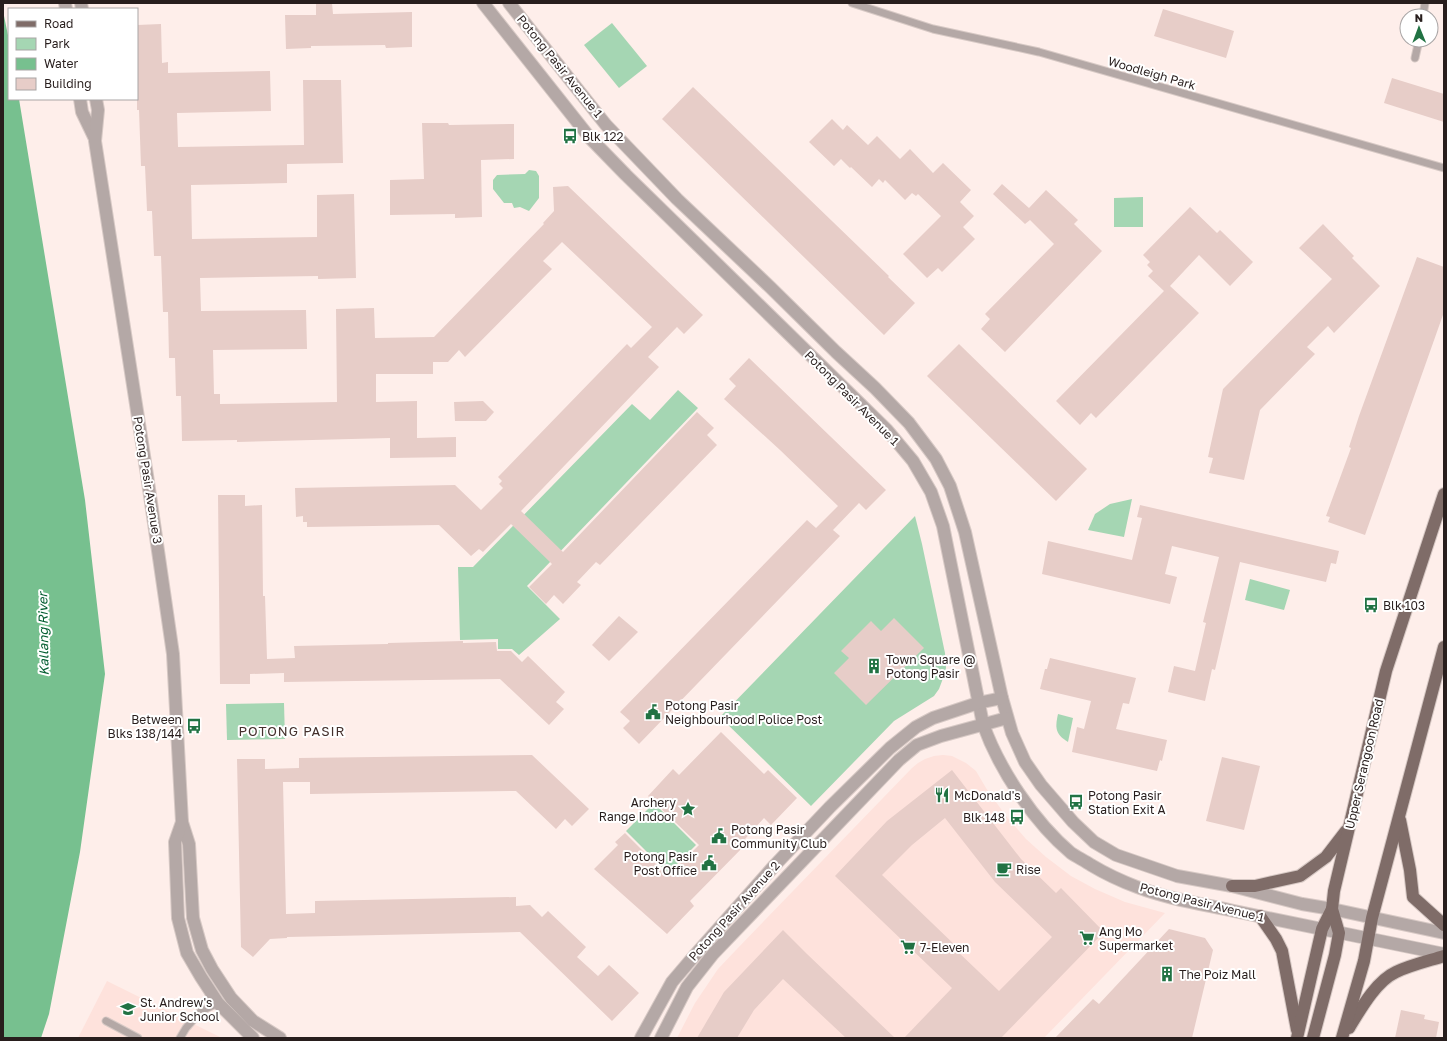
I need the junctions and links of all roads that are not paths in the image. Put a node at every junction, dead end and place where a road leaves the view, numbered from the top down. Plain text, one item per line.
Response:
1 (483, 3) edge
2 (509, 3) edge
3 (852, 3) edge
4 (1418, 48) edge
5 (1416, 58) dead end
6 (80, 100) edge
7 (96, 100) edge
8 (95, 141) junction
9 (1444, 168) edge
10 (1444, 494) edge
11 (1444, 647) edge
12 (1002, 698) junction
13 (978, 703) junction
14 (1007, 718) junction
15 (983, 724) junction
16 (1400, 817) junction
17 (182, 822) junction
18 (1349, 826) junction
19 (1232, 886) junction
20 (1332, 909) junction
21 (1260, 916) junction
22 (1372, 918) junction
23 (1444, 925) edge
24 (1322, 929) junction
25 (1339, 932) junction
26 (1444, 933) edge
27 (1368, 939) junction
28 (1444, 955) edge
29 (218, 1003) junction
30 (106, 1021) dead end
31 (1297, 1037) edge
32 (138, 1038) edge
33 (180, 1038) edge
34 (253, 1038) edge
35 (280, 1038) edge
36 (641, 1038) edge
37 (661, 1038) edge
38 (1312, 1038) edge
39 (1343, 1038) edge

1 - 13 street, Potong Pasir Avenue 1
2 - 12 street, Potong Pasir Avenue 1
3 - 9 lane, Woodleigh Park
4 - 5 lane
6 - 8 street, Potong Pasir Avenue 3
7 - 8 street, Potong Pasir Avenue 3
8 - 17 street, Potong Pasir Avenue 3
10 - 18 main road, Upper Serangoon Road
11 - 16 main road
12 - 13 street, Potong Pasir Avenue 2
12 - 14 street, Potong Pasir Avenue 1
13 - 15 street, Potong Pasir Avenue 1
13 - 36 street, Potong Pasir Avenue 2
14 - 15 street, Potong Pasir Avenue 2
14 - 19 street, Potong Pasir Avenue 1
15 - 21 street, Potong Pasir Avenue 1
15 - 37 street, Potong Pasir Avenue 2
16 - 22 main road
16 - 23 main road
17 - 29 street, Potong Pasir Avenue 3
17 - 35 street, Potong Pasir Avenue 3
18 - 19 main road
18 - 20 main road, Upper Serangoon Road
19 - 20 street, Potong Pasir Avenue 1
20 - 22 street, Potong Pasir Avenue 1
20 - 24 main road
20 - 25 main road, Upper Serangoon Road
21 - 24 street, Potong Pasir Avenue 1
21 - 31 main road
22 - 26 street, Potong Pasir Avenue 1
22 - 27 main road
24 - 25 street, Potong Pasir Avenue 1
24 - 31 main road
25 - 27 street, Potong Pasir Avenue 1
25 - 38 main road, Upper Serangoon Road
27 - 28 street, Potong Pasir Avenue 1
27 - 39 main road
28 - 39 main road
29 - 33 lane
29 - 34 street, Potong Pasir Avenue 3
30 - 32 lane

